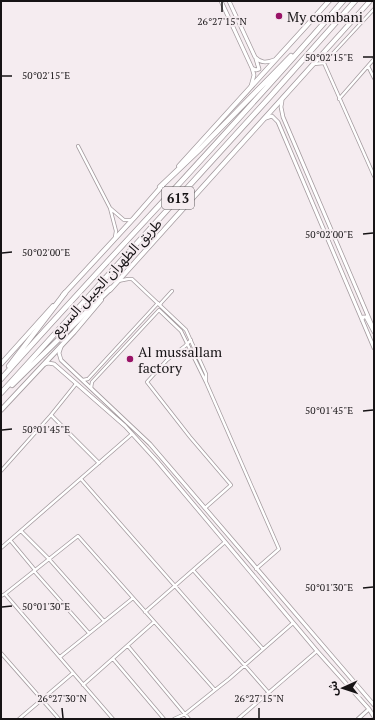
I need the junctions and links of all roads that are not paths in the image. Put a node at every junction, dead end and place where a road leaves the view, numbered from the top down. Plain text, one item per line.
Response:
1 (221, 1) edge
2 (229, 1) edge
3 (328, 1) edge
4 (343, 1) edge
5 (354, 1) edge
6 (370, 1) edge
7 (374, 9) edge
8 (318, 30) junction
9 (255, 57) junction
10 (276, 59) junction
11 (374, 59) edge
12 (324, 63) junction
13 (314, 64) junction
14 (368, 66) junction
15 (252, 68) junction
16 (374, 78) edge
17 (250, 87) junction
18 (284, 96) junction
19 (339, 99) junction
20 (283, 117) junction
21 (264, 118) junction
22 (278, 122) junction
23 (78, 146) dead end
24 (374, 176) edge
25 (160, 187) junction
26 (110, 208) junction
27 (134, 218) junction
28 (114, 240) junction
29 (118, 282) junction
30 (112, 288) junction
31 (172, 291) dead end
32 (65, 293) junction
33 (160, 305) junction
34 (159, 310) junction
35 (362, 320) junction
36 (374, 331) edge
37 (191, 340) junction
38 (64, 342) junction
39 (188, 344) junction
40 (374, 348) edge
41 (109, 356) junction
42 (1, 364) edge
43 (109, 364) junction
44 (40, 366) junction
45 (1, 378) edge
46 (83, 380) junction
47 (206, 382) junction
48 (76, 384) junction
49 (91, 388) junction
50 (1, 393) edge
51 (1, 396) edge
52 (1, 410) edge
53 (51, 415) junction
54 (132, 434) junction
55 (99, 463) junction
56 (1, 471) edge
57 (81, 479) junction
58 (205, 508) junction
59 (20, 531) junction
60 (10, 540) junction
61 (225, 542) junction
62 (1, 548) edge
63 (49, 559) junction
64 (256, 569) junction
65 (193, 570) junction
66 (34, 571) junction
67 (175, 586) junction
68 (5, 594) junction
69 (1, 596) edge
70 (133, 598) junction
71 (145, 612) junction
72 (104, 621) junction
73 (154, 622) junction
74 (293, 623) junction
75 (89, 633) junction
76 (128, 646) junction
77 (263, 649) junction
78 (317, 651) junction
79 (1, 653) edge
80 (60, 657) junction
81 (113, 659) junction
82 (245, 665) junction
83 (73, 673) junction
84 (83, 685) junction
85 (215, 690) junction
86 (269, 693) junction
87 (42, 700) junction
88 (374, 705) edge
89 (369, 709) junction
90 (185, 714) junction
91 (374, 718) edge
92 (19, 719) edge
93 (59, 719) edge
94 (113, 719) edge
95 (164, 719) edge
96 (174, 719) edge
97 (189, 719) edge
98 (238, 719) edge
99 (358, 719) edge

1 - 15 street
2 - 9 street
3 - 10 main road, 613
4 - 8 highway, طريق الظهران الجبيل السريع / 613
5 - 50 highway, طريق الظهران الجبيل السريع / 613
6 - 13 main road
7 - 12 street
8 - 25 highway
8 - 45 highway, طريق الظهران الجبيل السريع / 613
9 - 10 street
9 - 15 street
10 - 17 main road, 613
11 - 14 street
12 - 13 street
12 - 19 street
13 - 18 main road
14 - 16 street
14 - 19 street
15 - 17 street
17 - 25 main road, 613
18 - 20 street
18 - 21 main road
19 - 24 street
20 - 22 street
20 - 36 street
21 - 22 street
21 - 29 main road
22 - 35 street
23 - 26 street
25 - 27 main road, 613
26 - 27 street
26 - 28 street
27 - 28 main road, 613
28 - 32 main road, 613
29 - 30 main road
29 - 33 street
30 - 38 main road
30 - 51 highway
31 - 33 street
32 - 42 main road, 613
32 - 45 highway
33 - 34 street
33 - 37 street
33 - 41 street
34 - 39 street
34 - 43 street
35 - 36 street
35 - 40 street
37 - 39 street
37 - 47 street
38 - 44 main road
38 - 46 street
39 - 47 street
39 - 58 street
41 - 43 street
41 - 46 street
43 - 49 street
44 - 48 street
44 - 52 main road
46 - 49 street
47 - 64 street
48 - 53 street
48 - 54 street
49 - 58 street
53 - 55 street
53 - 56 street
54 - 55 street
54 - 61 street
55 - 57 street
57 - 59 street
57 - 67 street
58 - 64 street
59 - 60 street
59 - 63 street
60 - 62 street
60 - 66 street
61 - 65 street
61 - 74 street
63 - 66 street
63 - 70 street
63 - 72 street
64 - 88 street
65 - 67 street
65 - 77 street
66 - 68 street
66 - 75 street
67 - 71 street
67 - 82 street
68 - 69 street
68 - 80 street
70 - 71 street
70 - 72 street
71 - 73 street
72 - 75 street
73 - 76 street
73 - 85 street
74 - 77 street
74 - 78 street
75 - 80 street
76 - 81 street
76 - 90 street
77 - 82 street
78 - 86 street
78 - 89 street
79 - 87 street
80 - 83 street
81 - 84 street
81 - 95 street
82 - 85 street
82 - 86 street
83 - 84 street
83 - 87 street
84 - 94 street
85 - 90 street
86 - 98 street
87 - 92 street
87 - 93 street
89 - 91 street
89 - 99 street
90 - 96 street
90 - 97 street

